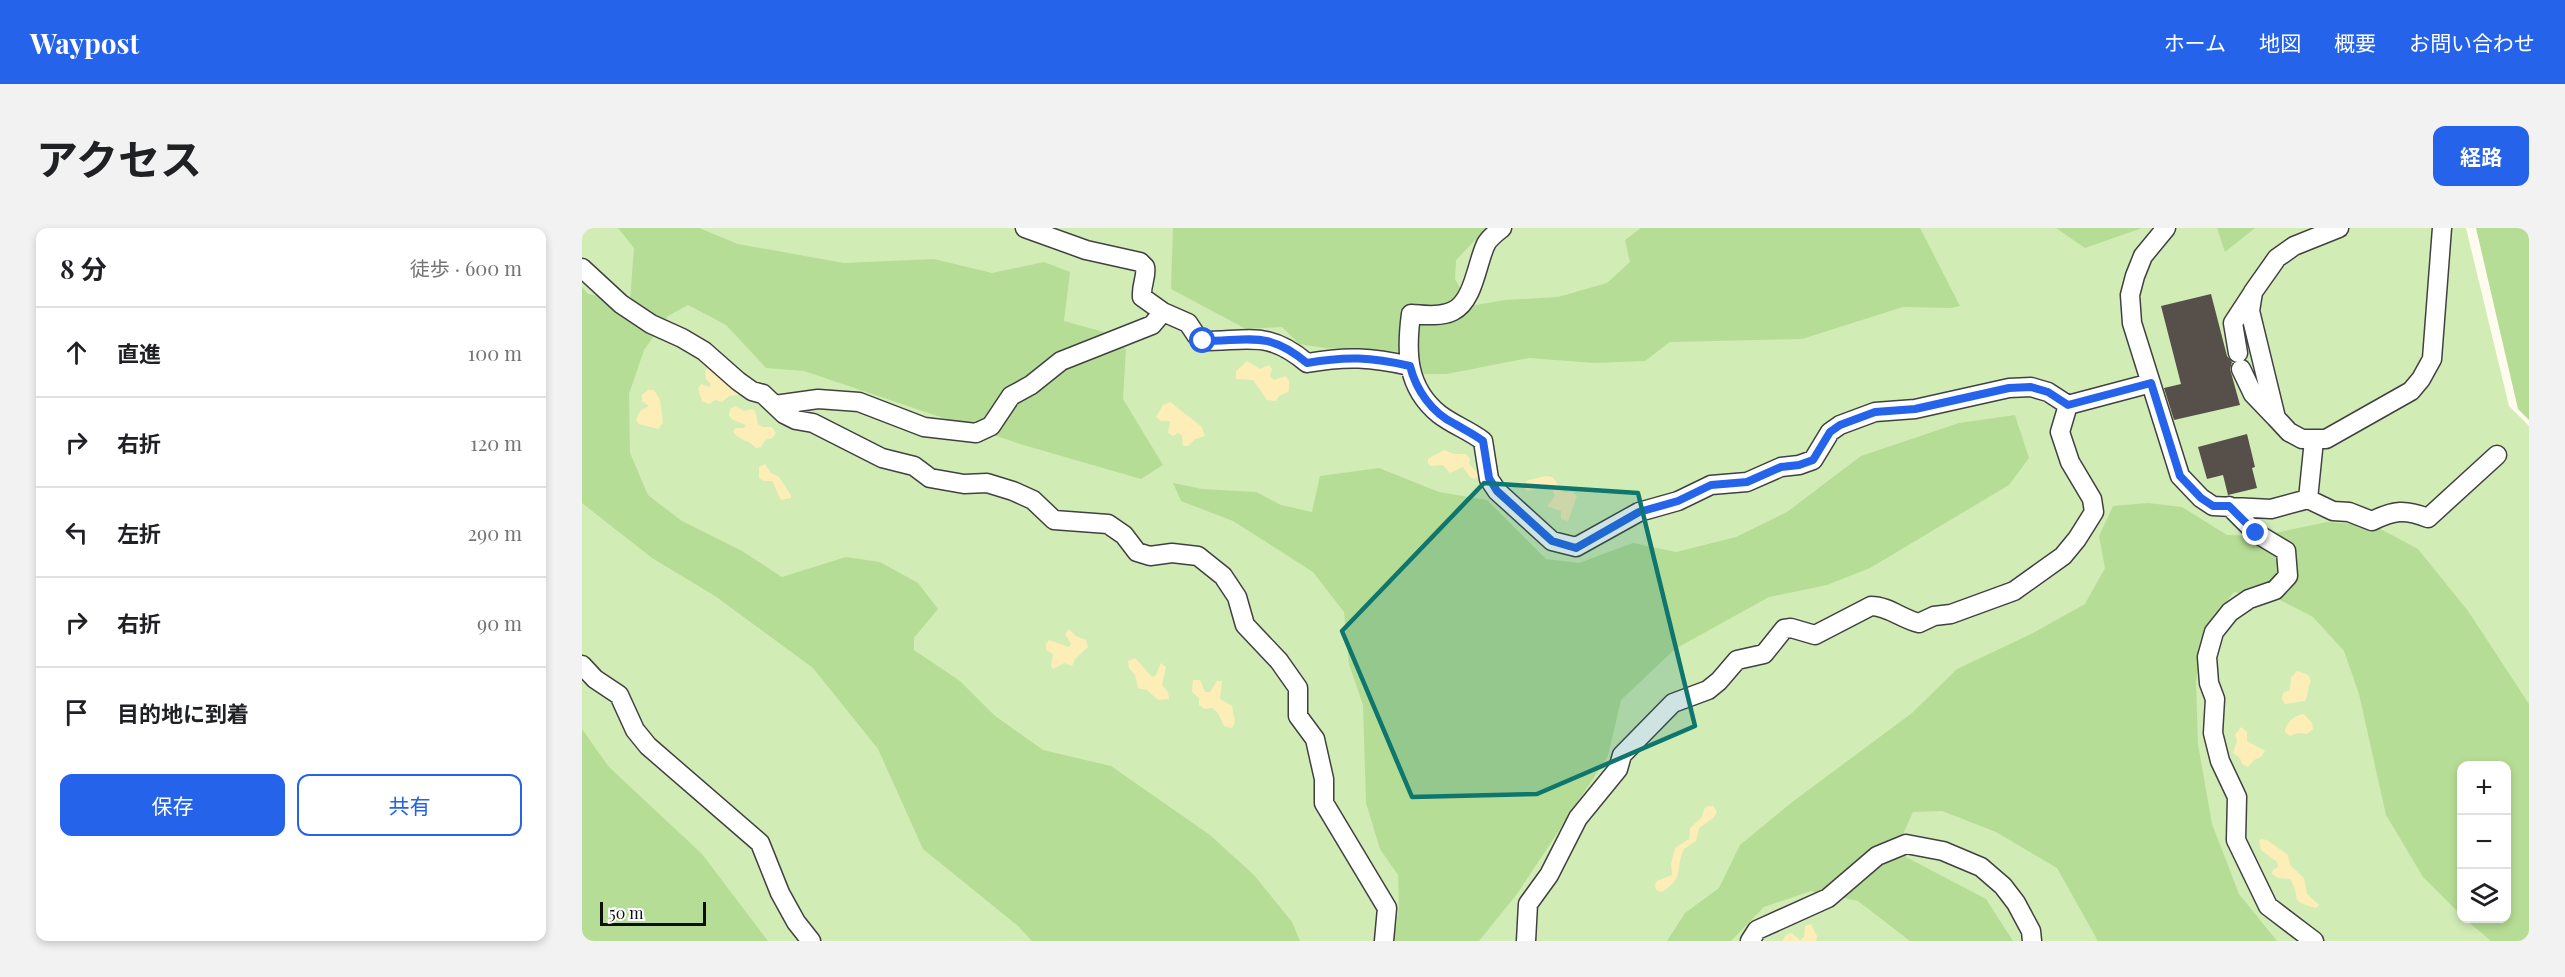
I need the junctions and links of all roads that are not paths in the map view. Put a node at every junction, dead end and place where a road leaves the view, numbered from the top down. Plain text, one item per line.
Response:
1 (1025, 228) edge
2 (1502, 228) edge
3 (2166, 228) edge
4 (2339, 228) edge
5 (2442, 228) edge
6 (582, 268) edge
7 (2253, 292) junction
8 (1163, 312) junction
9 (1410, 366) junction
10 (2151, 383) junction
11 (775, 405) junction
12 (2068, 405) junction
13 (2276, 418) junction
14 (2314, 440) junction
15 (2498, 455) dead end
16 (2308, 499) junction
17 (2229, 506) junction
18 (582, 665) edge
19 (1773, 932) edge
20 (811, 941) edge
21 (1383, 941) edge
22 (1526, 941) edge
23 (1750, 941) edge
24 (2032, 941) edge
25 (2314, 941) edge

1 - 8 lane
2 - 9 lane
3 - 10 lane
4 - 7 lane
5 - 14 lane
6 - 11 lane
7 - 13 lane
7 - 13 lane
8 - 9 lane
8 - 11 lane
9 - 12 lane
10 - 12 lane
10 - 17 lane
11 - 21 lane
12 - 22 lane
13 - 14 lane
14 - 16 lane
15 - 16 lane
16 - 17 lane
17 - 25 lane
18 - 20 lane
19 - 23 lane
19 - 24 lane

